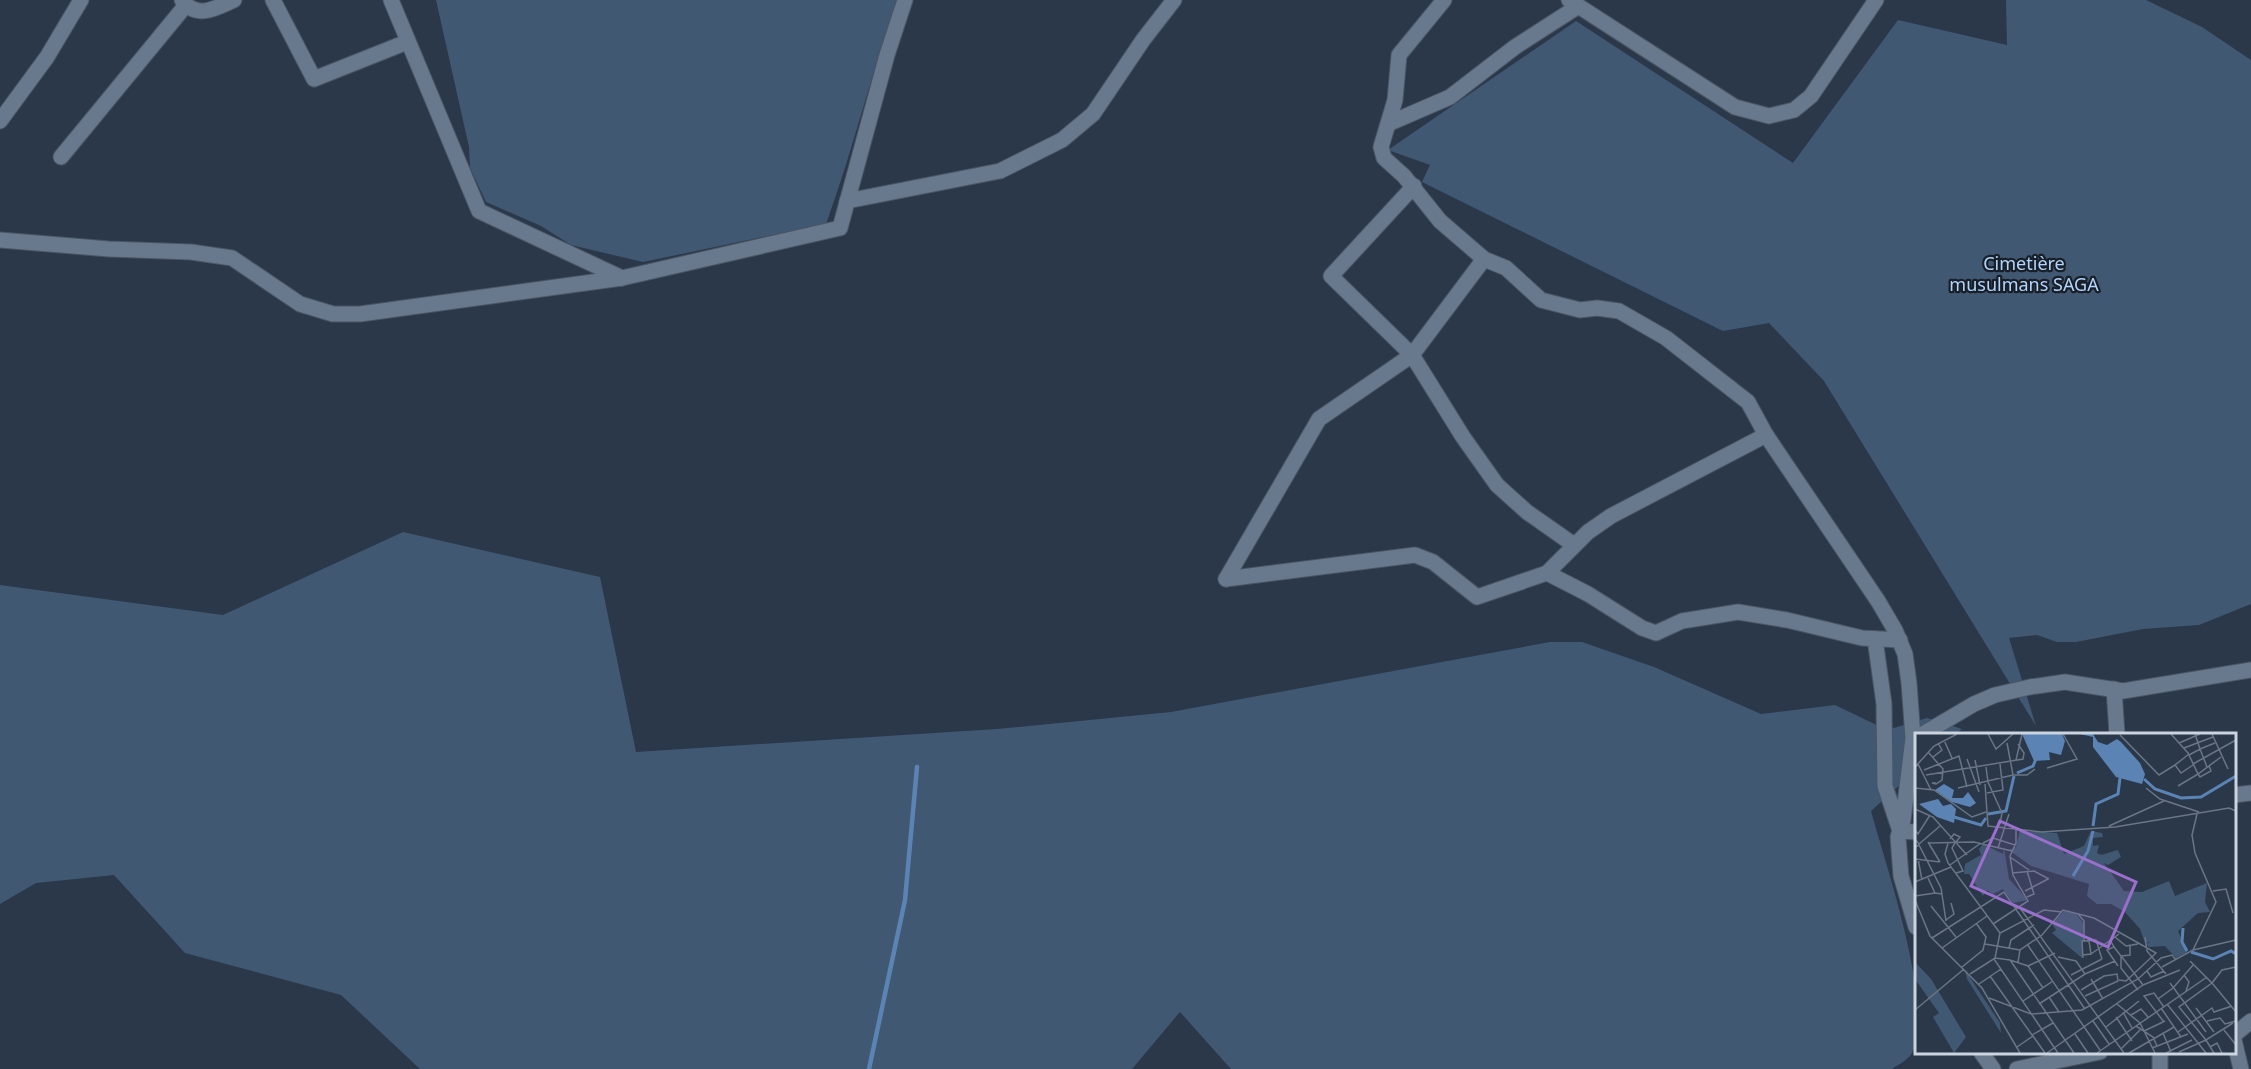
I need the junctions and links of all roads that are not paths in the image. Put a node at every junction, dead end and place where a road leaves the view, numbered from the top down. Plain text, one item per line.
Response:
1 (81, 0) edge
2 (234, 0) edge
3 (273, 0) edge
4 (391, 0) edge
5 (905, 0) edge
6 (1174, 0) edge
7 (1444, 0) edge
8 (1876, 0) edge
9 (184, 2) edge
10 (1573, 3) edge
11 (406, 42) junction
12 (2, 116) edge
13 (1390, 123) junction
14 (61, 157) dead end
15 (1414, 186) junction
16 (847, 201) junction
17 (0, 240) edge
18 (1484, 259) junction
19 (622, 278) junction
20 (1412, 355) junction
21 (1766, 435) junction
22 (1574, 545) junction
23 (1547, 573) junction
24 (1875, 639) junction
25 (1900, 640) junction
26 (2251, 670) edge
27 (2114, 689) junction
28 (1917, 733) edge
29 (1925, 733) edge
30 (2117, 733) edge
31 (1915, 753) edge
32 (2251, 793) edge
33 (2236, 795) edge
34 (1900, 831) junction
35 (1915, 832) edge
36 (1915, 921) edge
37 (2251, 1021) edge
38 (2236, 1034) edge
39 (2236, 1045) edge
40 (1982, 1054) edge
41 (2095, 1054) edge
42 (1993, 1069) edge
43 (2017, 1069) edge
44 (2241, 1069) edge

1 - 12 street
2 - 9 street
3 - 11 street
4 - 11 street
5 - 16 street
6 - 16 street
7 - 13 street
8 - 10 street
9 - 14 street
10 - 13 street
11 - 19 street
13 - 15 street
15 - 18 street
15 - 20 street
16 - 19 street
17 - 19 street
18 - 20 street
18 - 21 street
20 - 22 street
20 - 23 street
21 - 22 street
21 - 25 street
22 - 23 street
23 - 24 street
24 - 25 street
24 - 34 street
25 - 28 street
26 - 27 street
27 - 29 street
27 - 30 street
31 - 34 street
32 - 33 street
34 - 35 street
34 - 36 street
37 - 38 street
39 - 44 street
40 - 42 street
41 - 43 street

